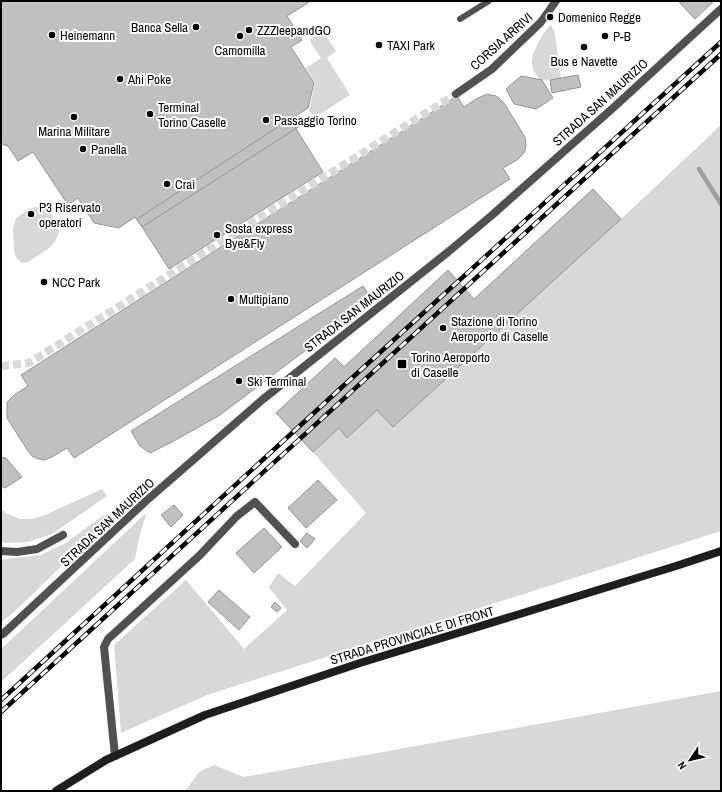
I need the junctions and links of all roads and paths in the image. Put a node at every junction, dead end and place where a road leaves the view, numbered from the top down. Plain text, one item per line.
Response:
1 (489, 1) edge
2 (556, 1) edge
3 (721, 9) edge
4 (460, 19) dead end
5 (456, 94) tunnel mouth
6 (63, 535) dead end
7 (295, 544) dead end
8 (1, 551) edge
9 (721, 551) edge
10 (2, 635) edge
11 (115, 756) junction
12 (56, 791) edge

1 - 4 lane
2 - 5 street, CORSIA ARRIVI
3 - 10 street, STRADA SAN MAURIZIO
6 - 8 street
7 - 11 street
9 - 11 main road, STRADA PROVINCIALE DI FRONT
11 - 12 main road, STRADA PROVINCIALE DI FRONT

